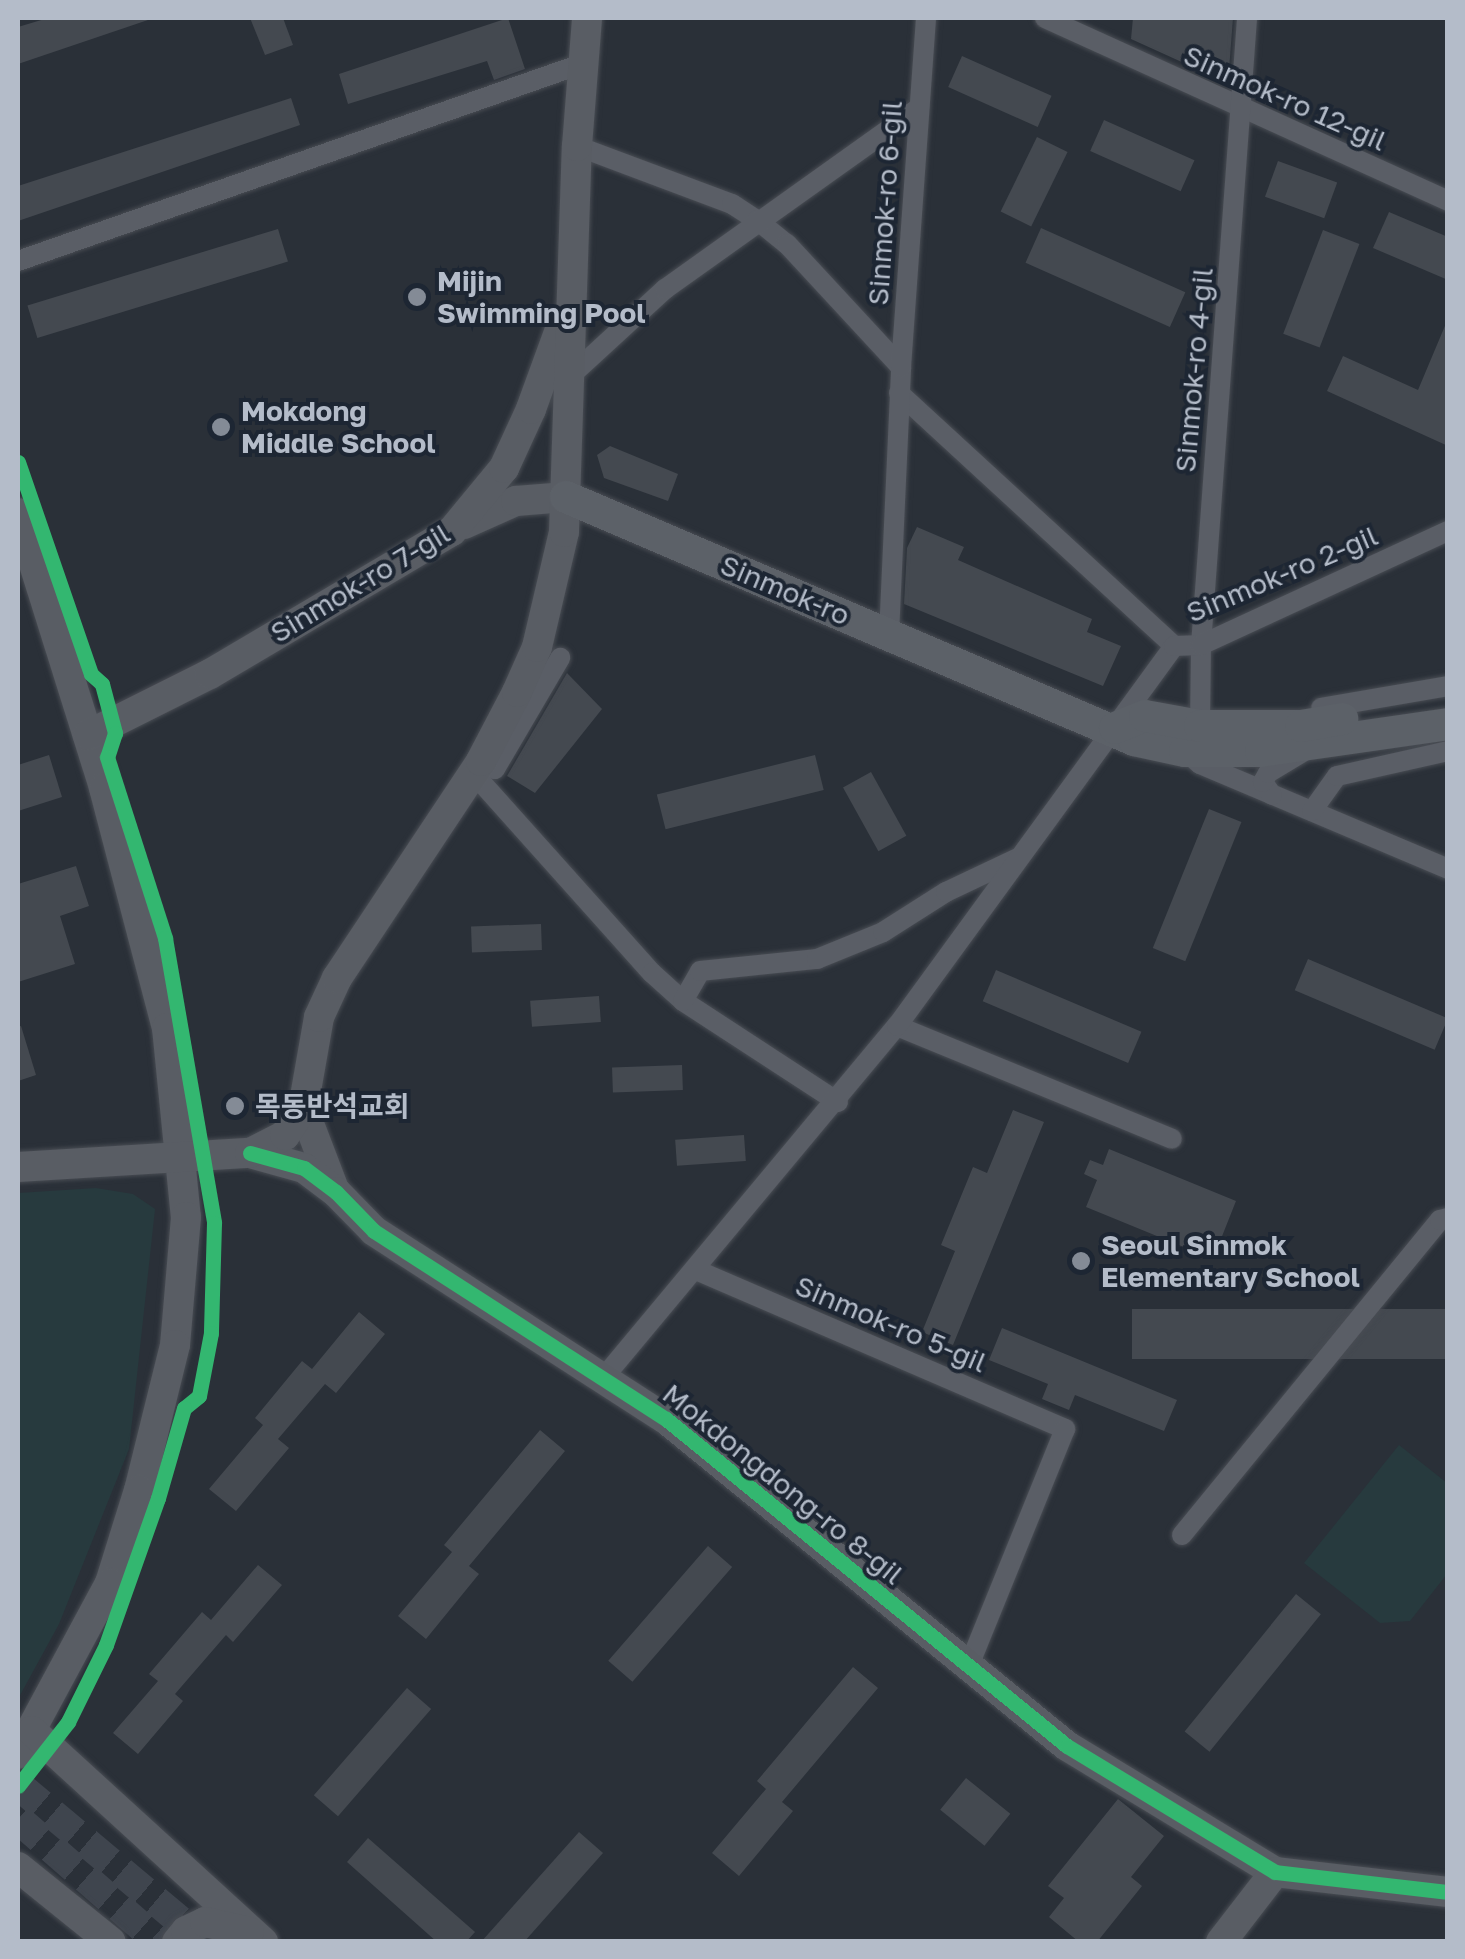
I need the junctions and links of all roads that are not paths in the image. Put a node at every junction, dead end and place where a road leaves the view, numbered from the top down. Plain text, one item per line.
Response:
1 (587, 18) edge
2 (926, 18) edge
3 (1045, 18) edge
4 (1247, 18) edge
5 (584, 64) junction
6 (919, 108) junction
7 (1243, 110) junction
8 (577, 146) junction
9 (1448, 202) edge
10 (757, 220) junction
11 (18, 261) edge
12 (572, 296) junction
13 (900, 367) junction
14 (569, 377) junction
15 (899, 393) junction
16 (566, 497) junction
17 (18, 513) edge
18 (452, 531) junction
19 (1448, 531) edge
20 (888, 634) junction
21 (1201, 644) junction
22 (1174, 646) junction
23 (560, 658) dead end
24 (1448, 686) edge
25 (1448, 703) edge
26 (1283, 724) junction
27 (1448, 724) edge
28 (1115, 728) junction
29 (88, 735) junction
30 (1192, 738) junction
31 (1310, 747) junction
32 (1448, 751) edge
33 (477, 767) junction
34 (1272, 794) junction
35 (1312, 811) junction
36 (1020, 857) junction
37 (1448, 868) edge
38 (683, 1001) junction
39 (897, 1026) junction
40 (838, 1102) junction
41 (303, 1108) junction
42 (1172, 1139) dead end
43 (250, 1152) junction
44 (178, 1160) junction
45 (18, 1167) edge
46 (336, 1192) junction
47 (1448, 1218) edge
48 (696, 1270) junction
49 (605, 1376) junction
50 (1182, 1535) dead end
51 (969, 1666) junction
52 (25, 1743) edge
53 (18, 1867) edge
54 (1275, 1872) junction
55 (1448, 1892) edge
56 (260, 1938) edge
57 (111, 1942) edge
58 (177, 1942) edge
59 (1221, 1942) edge

1 - 5 main road
2 - 6 street, Sinmok-ro 6-gil
3 - 7 street, Sinmok-ro 12-gil
4 - 7 street, Sinmok-ro 4-gil
5 - 8 main road
5 - 11 street
6 - 10 street
6 - 13 street, Sinmok-ro 6-gil
7 - 9 street, Sinmok-ro 12-gil
7 - 21 street, Sinmok-ro 4-gil
8 - 10 street
8 - 12 main road
10 - 13 street
10 - 14 street
12 - 14 main road
12 - 18 main road, Sinmok-ro 7-gil
13 - 15 street, Sinmok-ro 6-gil
14 - 16 main road
15 - 20 street, Sinmok-ro 6-gil
15 - 22 street
16 - 18 main road
16 - 20 main road, Sinmok-ro
16 - 33 main road
17 - 29 main road
18 - 29 main road, Sinmok-ro 7-gil
19 - 21 street, Sinmok-ro 2-gil
20 - 28 main road, Sinmok-ro
21 - 22 street, Sinmok-ro 2-gil
21 - 30 street, Sinmok-ro 4-gil
22 - 28 street, Sinmok-ro 2-gil
23 - 33 street
24 - 26 street
25 - 26 main road
26 - 30 main road
27 - 31 main road
28 - 30 main road
28 - 36 street
29 - 44 main road
30 - 31 main road
30 - 34 street
31 - 34 street
32 - 35 street
33 - 38 street
33 - 41 main road
34 - 35 street
35 - 37 street
36 - 38 street
36 - 39 street
38 - 40 street
39 - 40 street
39 - 42 street
40 - 48 street
41 - 43 main road
41 - 46 main road
43 - 44 main road
43 - 46 main road, Mokdongdong-ro 8-gil
44 - 45 main road
44 - 52 main road
46 - 49 main road, Mokdongdong-ro 8-gil
47 - 50 street
48 - 49 street
48 - 51 street, Sinmok-ro 5-gil
49 - 51 main road, Mokdongdong-ro 8-gil
51 - 54 main road, Mokdongdong-ro 8-gil
52 - 56 main road
53 - 57 main road
54 - 55 main road
54 - 59 main road
56 - 58 main road

